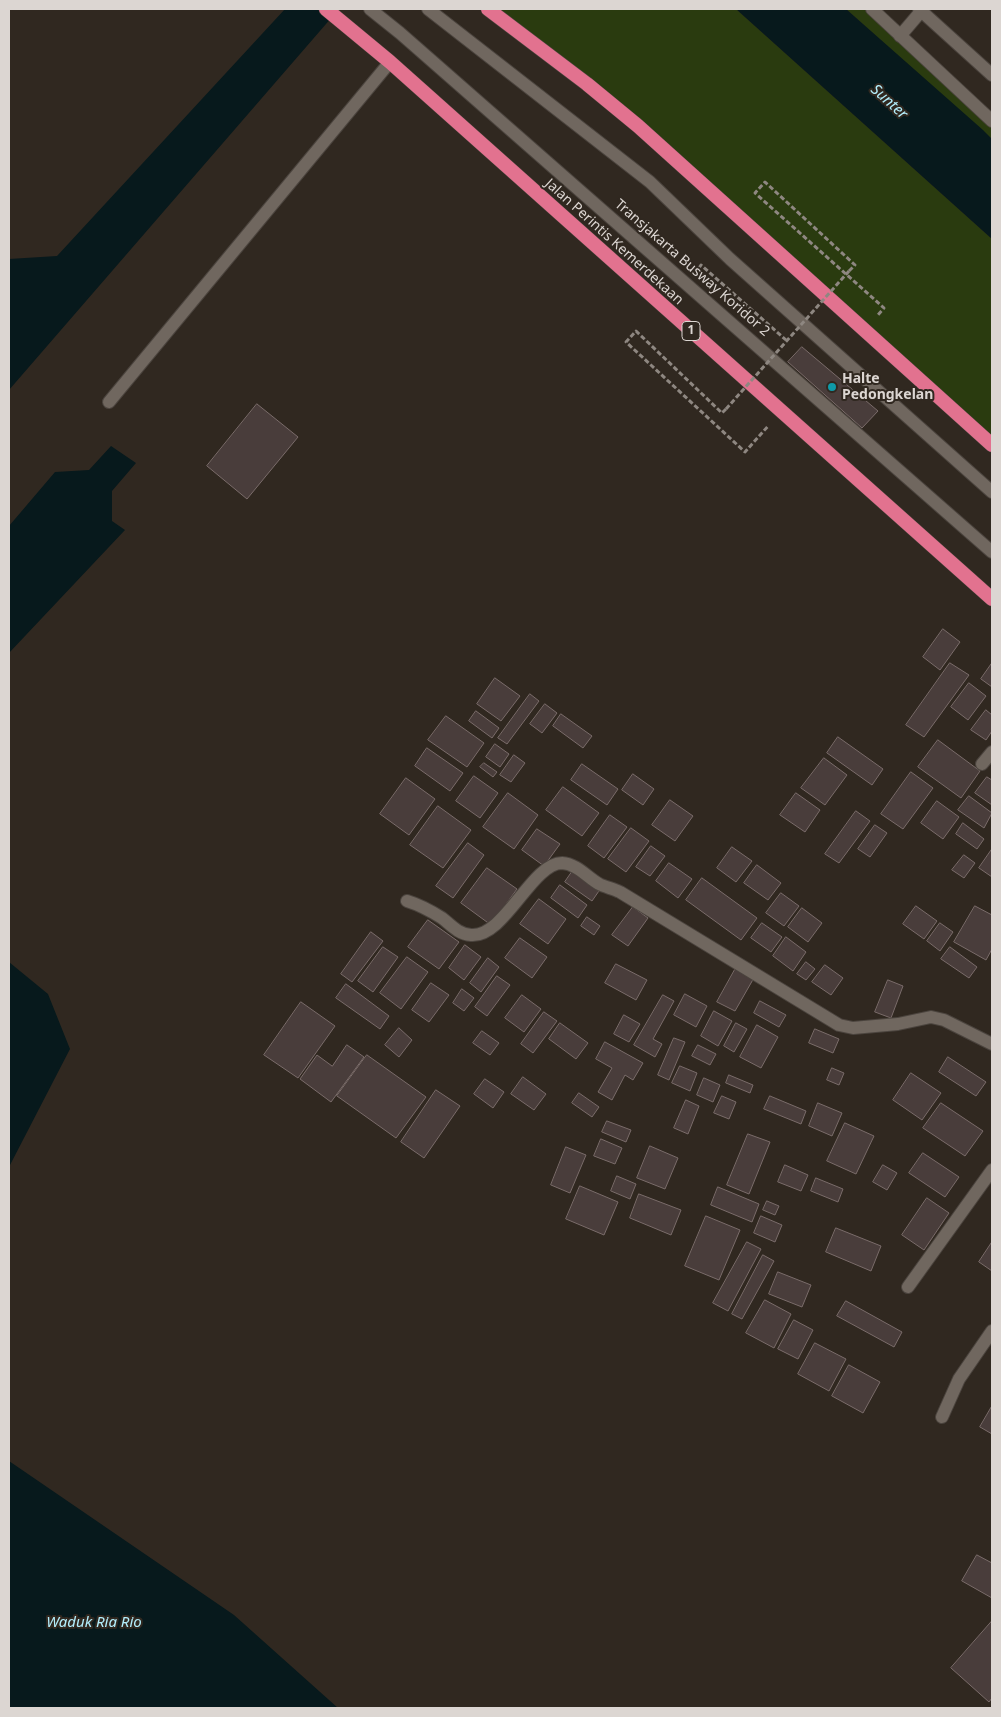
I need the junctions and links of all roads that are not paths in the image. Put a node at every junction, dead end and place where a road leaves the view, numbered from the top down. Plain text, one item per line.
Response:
1 (370, 9) edge
2 (428, 9) edge
3 (488, 9) edge
4 (872, 9) edge
5 (921, 9) edge
6 (331, 12) edge
7 (900, 36) junction
8 (390, 62) junction
9 (992, 75) edge
10 (991, 117) edge
11 (109, 402) dead end
12 (992, 445) edge
13 (992, 492) edge
14 (992, 552) edge
15 (992, 599) edge
16 (992, 752) edge
17 (982, 764) dead end
18 (407, 901) dead end
19 (992, 1044) edge
20 (992, 1170) edge
21 (908, 1288) dead end
22 (992, 1331) edge
23 (942, 1417) dead end

1 - 14 street, Transjakarta Busway Koridor 2
2 - 13 street
3 - 12 highway
4 - 7 street
5 - 7 street
5 - 9 street
6 - 8 highway, Jalan Perintis Kemerdekaan / 1
7 - 10 street
8 - 11 street
8 - 15 highway, Jalan Perintis Kemerdekaan / 1
16 - 17 street
18 - 19 street
20 - 21 street
22 - 23 street

